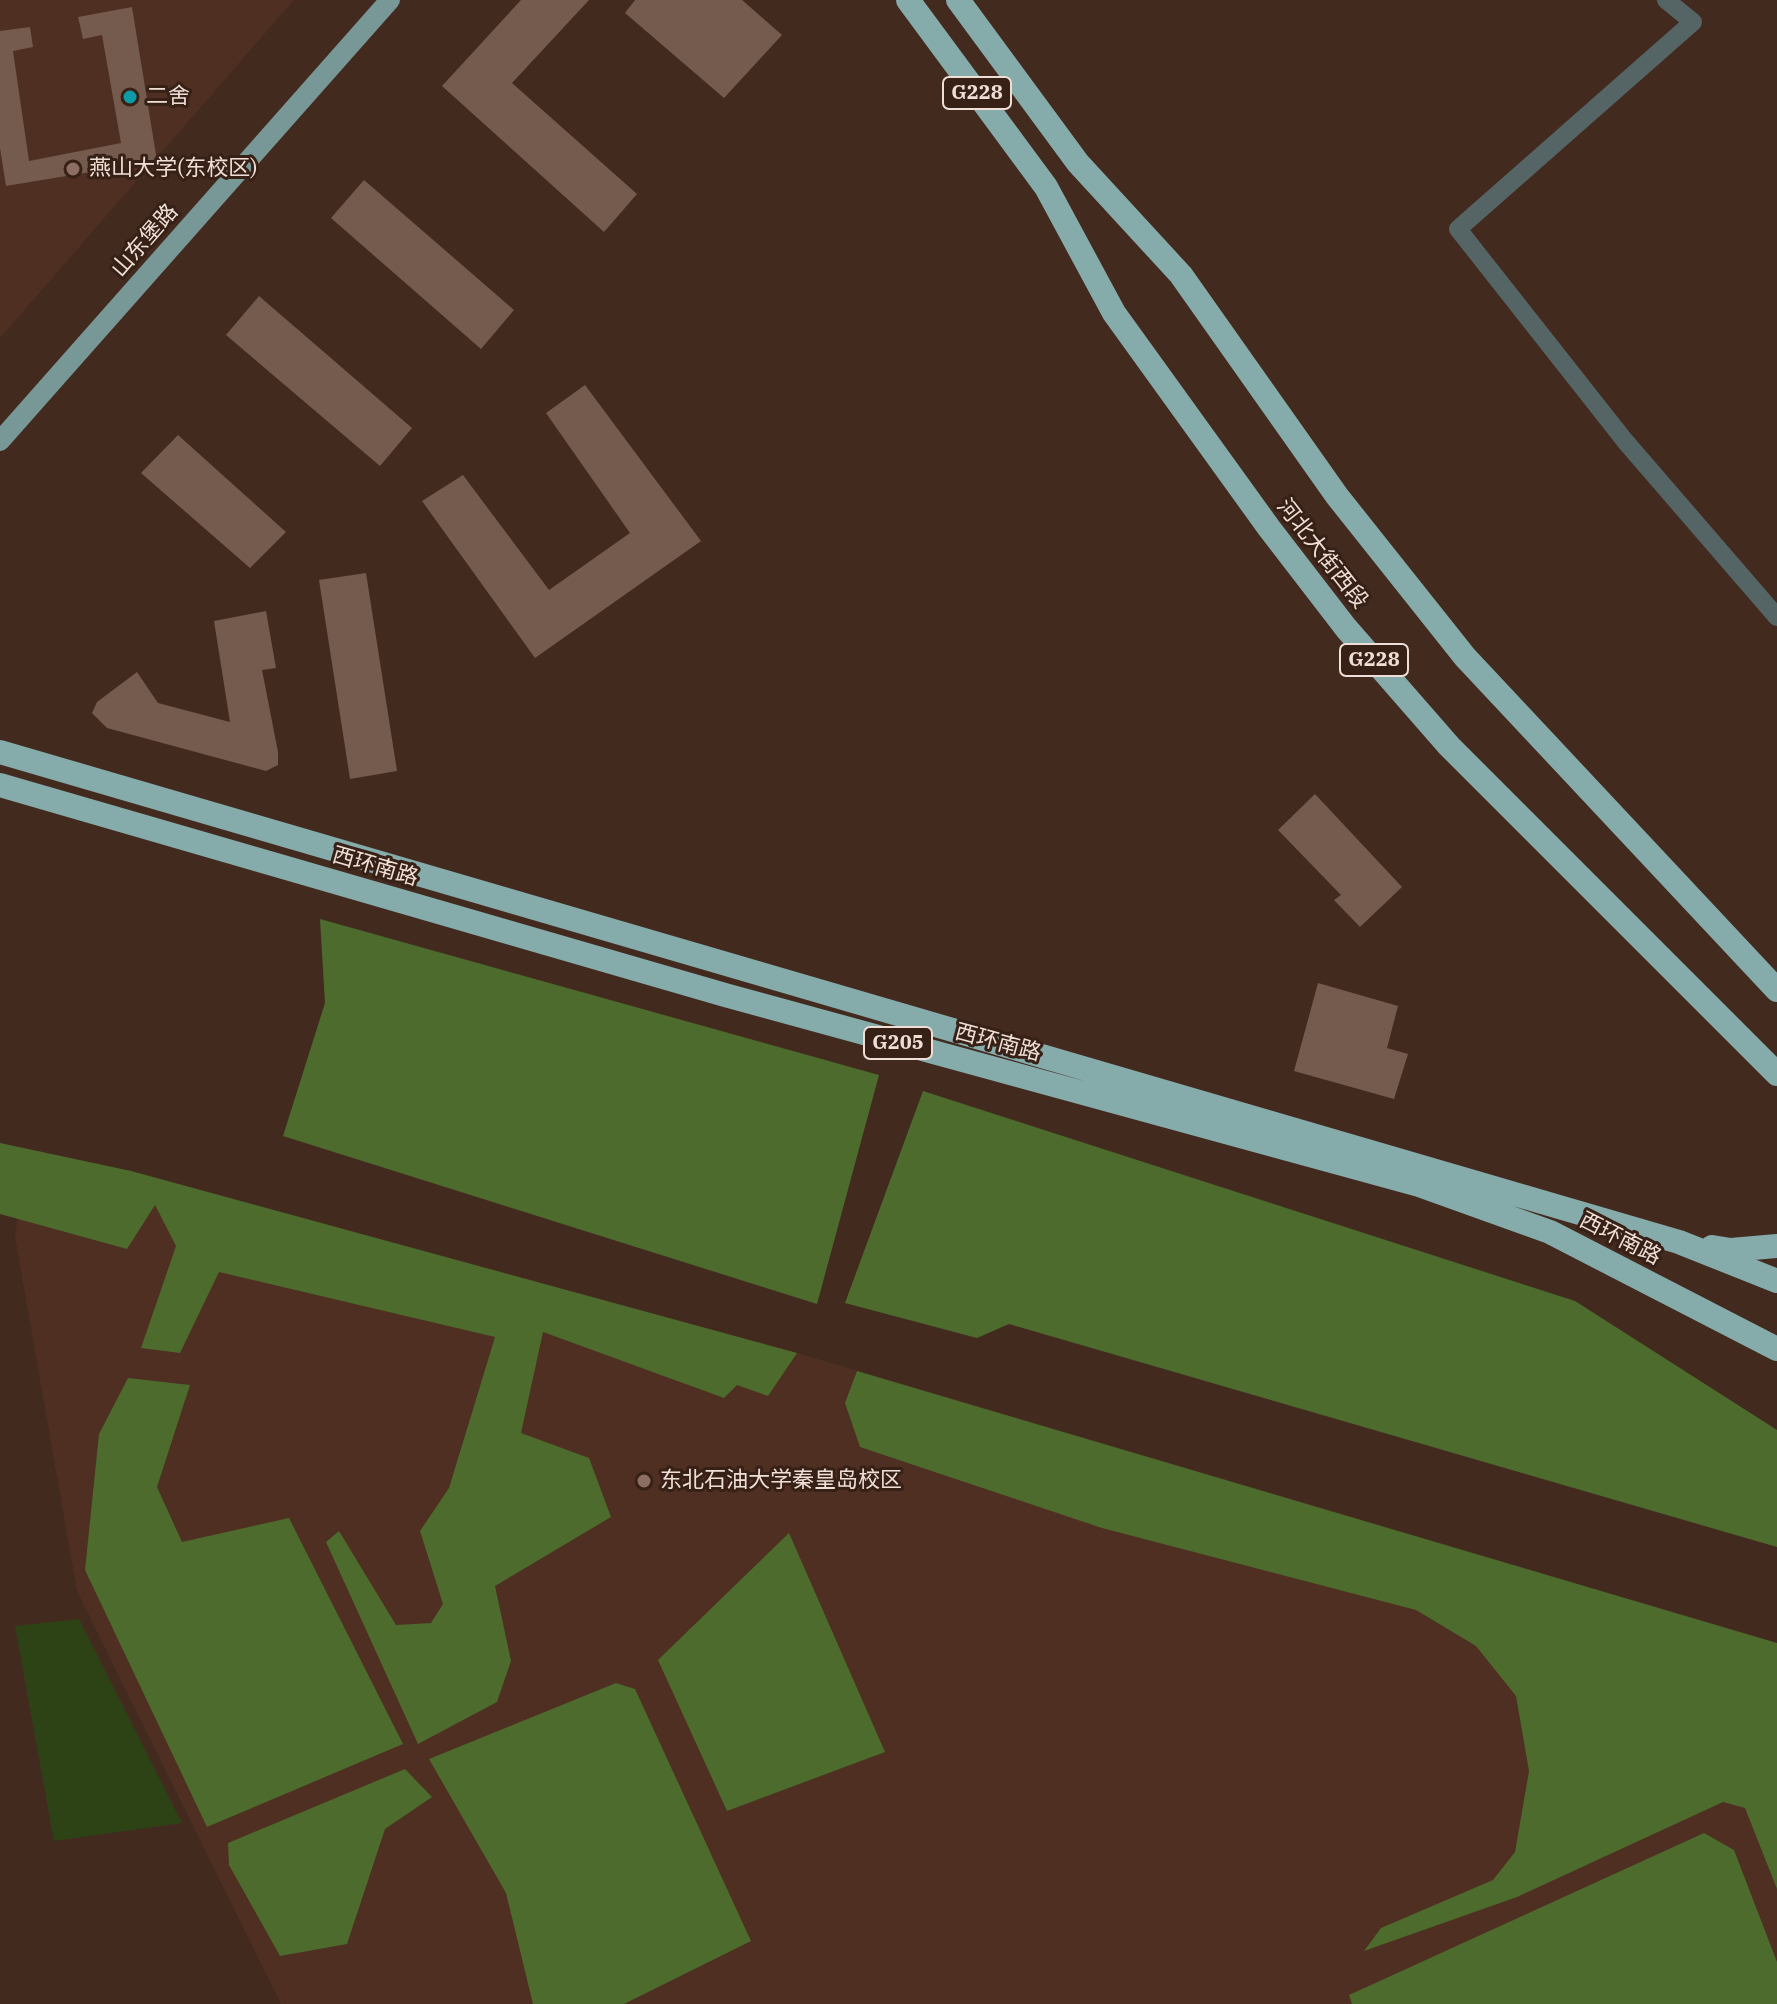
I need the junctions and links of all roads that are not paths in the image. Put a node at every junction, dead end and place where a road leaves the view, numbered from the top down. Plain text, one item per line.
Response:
1 (390, 0) edge
2 (908, 0) edge
3 (958, 0) edge
4 (1666, 0) edge
5 (0, 441) edge
6 (1777, 617) edge
7 (0, 752) edge
8 (0, 785) edge
9 (1777, 990) edge
10 (1777, 1074) edge
11 (1679, 1242) junction
12 (1777, 1246) edge
13 (1777, 1281) edge
14 (1777, 1349) edge

1 - 5 main road, 山东堡路
2 - 10 highway, 河北大街西段 / G228
3 - 9 highway, G228
4 - 6 street
7 - 11 highway, 西环南路 / G205
8 - 14 highway, 西环南路 / G205
11 - 12 highway
11 - 13 highway, 西环南路 / G205

